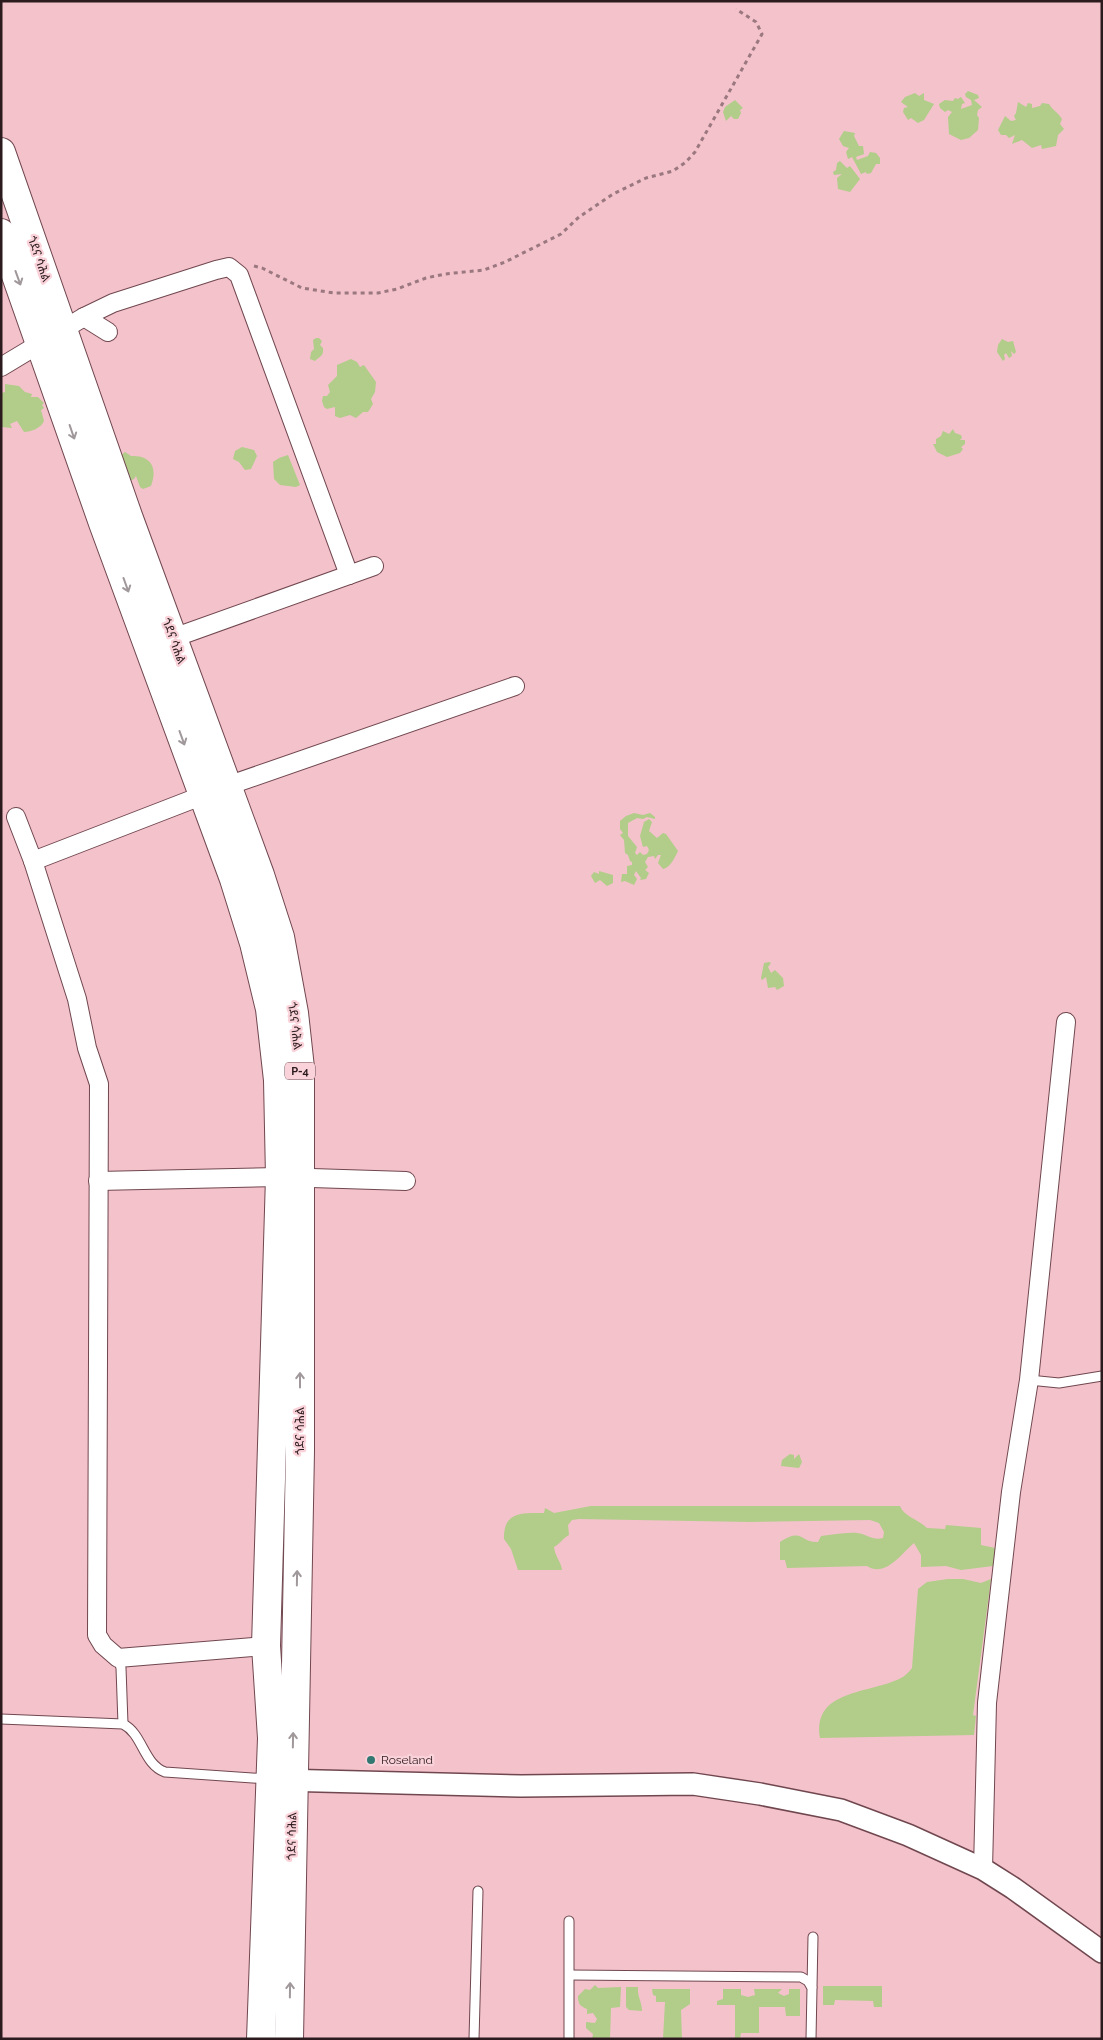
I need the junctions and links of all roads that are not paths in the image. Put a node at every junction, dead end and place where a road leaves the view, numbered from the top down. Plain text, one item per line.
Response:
1 (1, 152) edge
2 (1, 233) edge
3 (63, 329) junction
4 (108, 332) dead end
5 (1, 367) edge
6 (374, 566) dead end
7 (349, 575) junction
8 (174, 638) junction
9 (515, 686) dead end
10 (215, 791) junction
11 (16, 817) dead end
12 (33, 861) junction
13 (1066, 1022) dead end
14 (290, 1178) junction
15 (98, 1181) junction
16 (406, 1181) dead end
17 (1102, 1376) edge
18 (1029, 1380) junction
19 (299, 1483) junction
20 (271, 1485) junction
21 (266, 1646) junction
22 (118, 1658) junction
23 (1, 1719) edge
24 (123, 1724) junction
25 (281, 1780) junction
26 (983, 1869) junction
27 (478, 1891) dead end
28 (569, 1922) dead end
29 (813, 1937) dead end
30 (1102, 1952) edge
31 (812, 1970) junction
32 (570, 1974) junction
33 (801, 1977) junction
34 (812, 1988) junction
35 (261, 2039) edge
36 (289, 2039) edge
37 (474, 2039) edge
38 (569, 2039) edge
39 (811, 2039) edge

1 - 3 highway, ጎደና ሳሕል / P-4
2 -> 3 highway, ጎደና ሳሕል / P-4
3 - 4 street
3 - 5 street
3 - 7 street
3 - 8 highway, ጎደና ሳሕል / P-4
3 -> 10 highway, ጎደና ሳሕል / P-4
6 - 7 street
7 - 8 street
8 - 10 highway, ጎደና ሳሕል / P-4
9 - 10 street
10 - 12 street
10 - 14 highway, ጎደና ሳሕል / P-4
11 - 12 street
12 - 15 street
13 - 18 street
14 - 15 street
14 - 16 street
19 -> 14 highway, ጎደና ሳሕል / P-4
14 - 20 highway, ጎደና ሳሕል / P-4
15 - 22 street
17 - 18 lane
18 - 26 street
19 - 20 highway
25 -> 19 highway, ጎደና ሳሕል / P-4
20 - 21 highway, ጎደና ሳሕል / P-4
21 - 22 street
21 - 25 highway, ጎደና ሳሕል / P-4
22 - 24 lane
23 - 24 lane
24 - 25 lane
25 - 26 street
25 - 35 highway, ጎደና ሳሕል / P-4
36 -> 25 highway, ጎደና ሳሕል / P-4
26 - 30 street
27 - 37 lane
28 - 32 lane
29 - 31 lane
31 - 33 lane
31 - 34 lane
32 - 33 lane
32 - 38 lane
33 - 34 lane
34 - 39 lane

